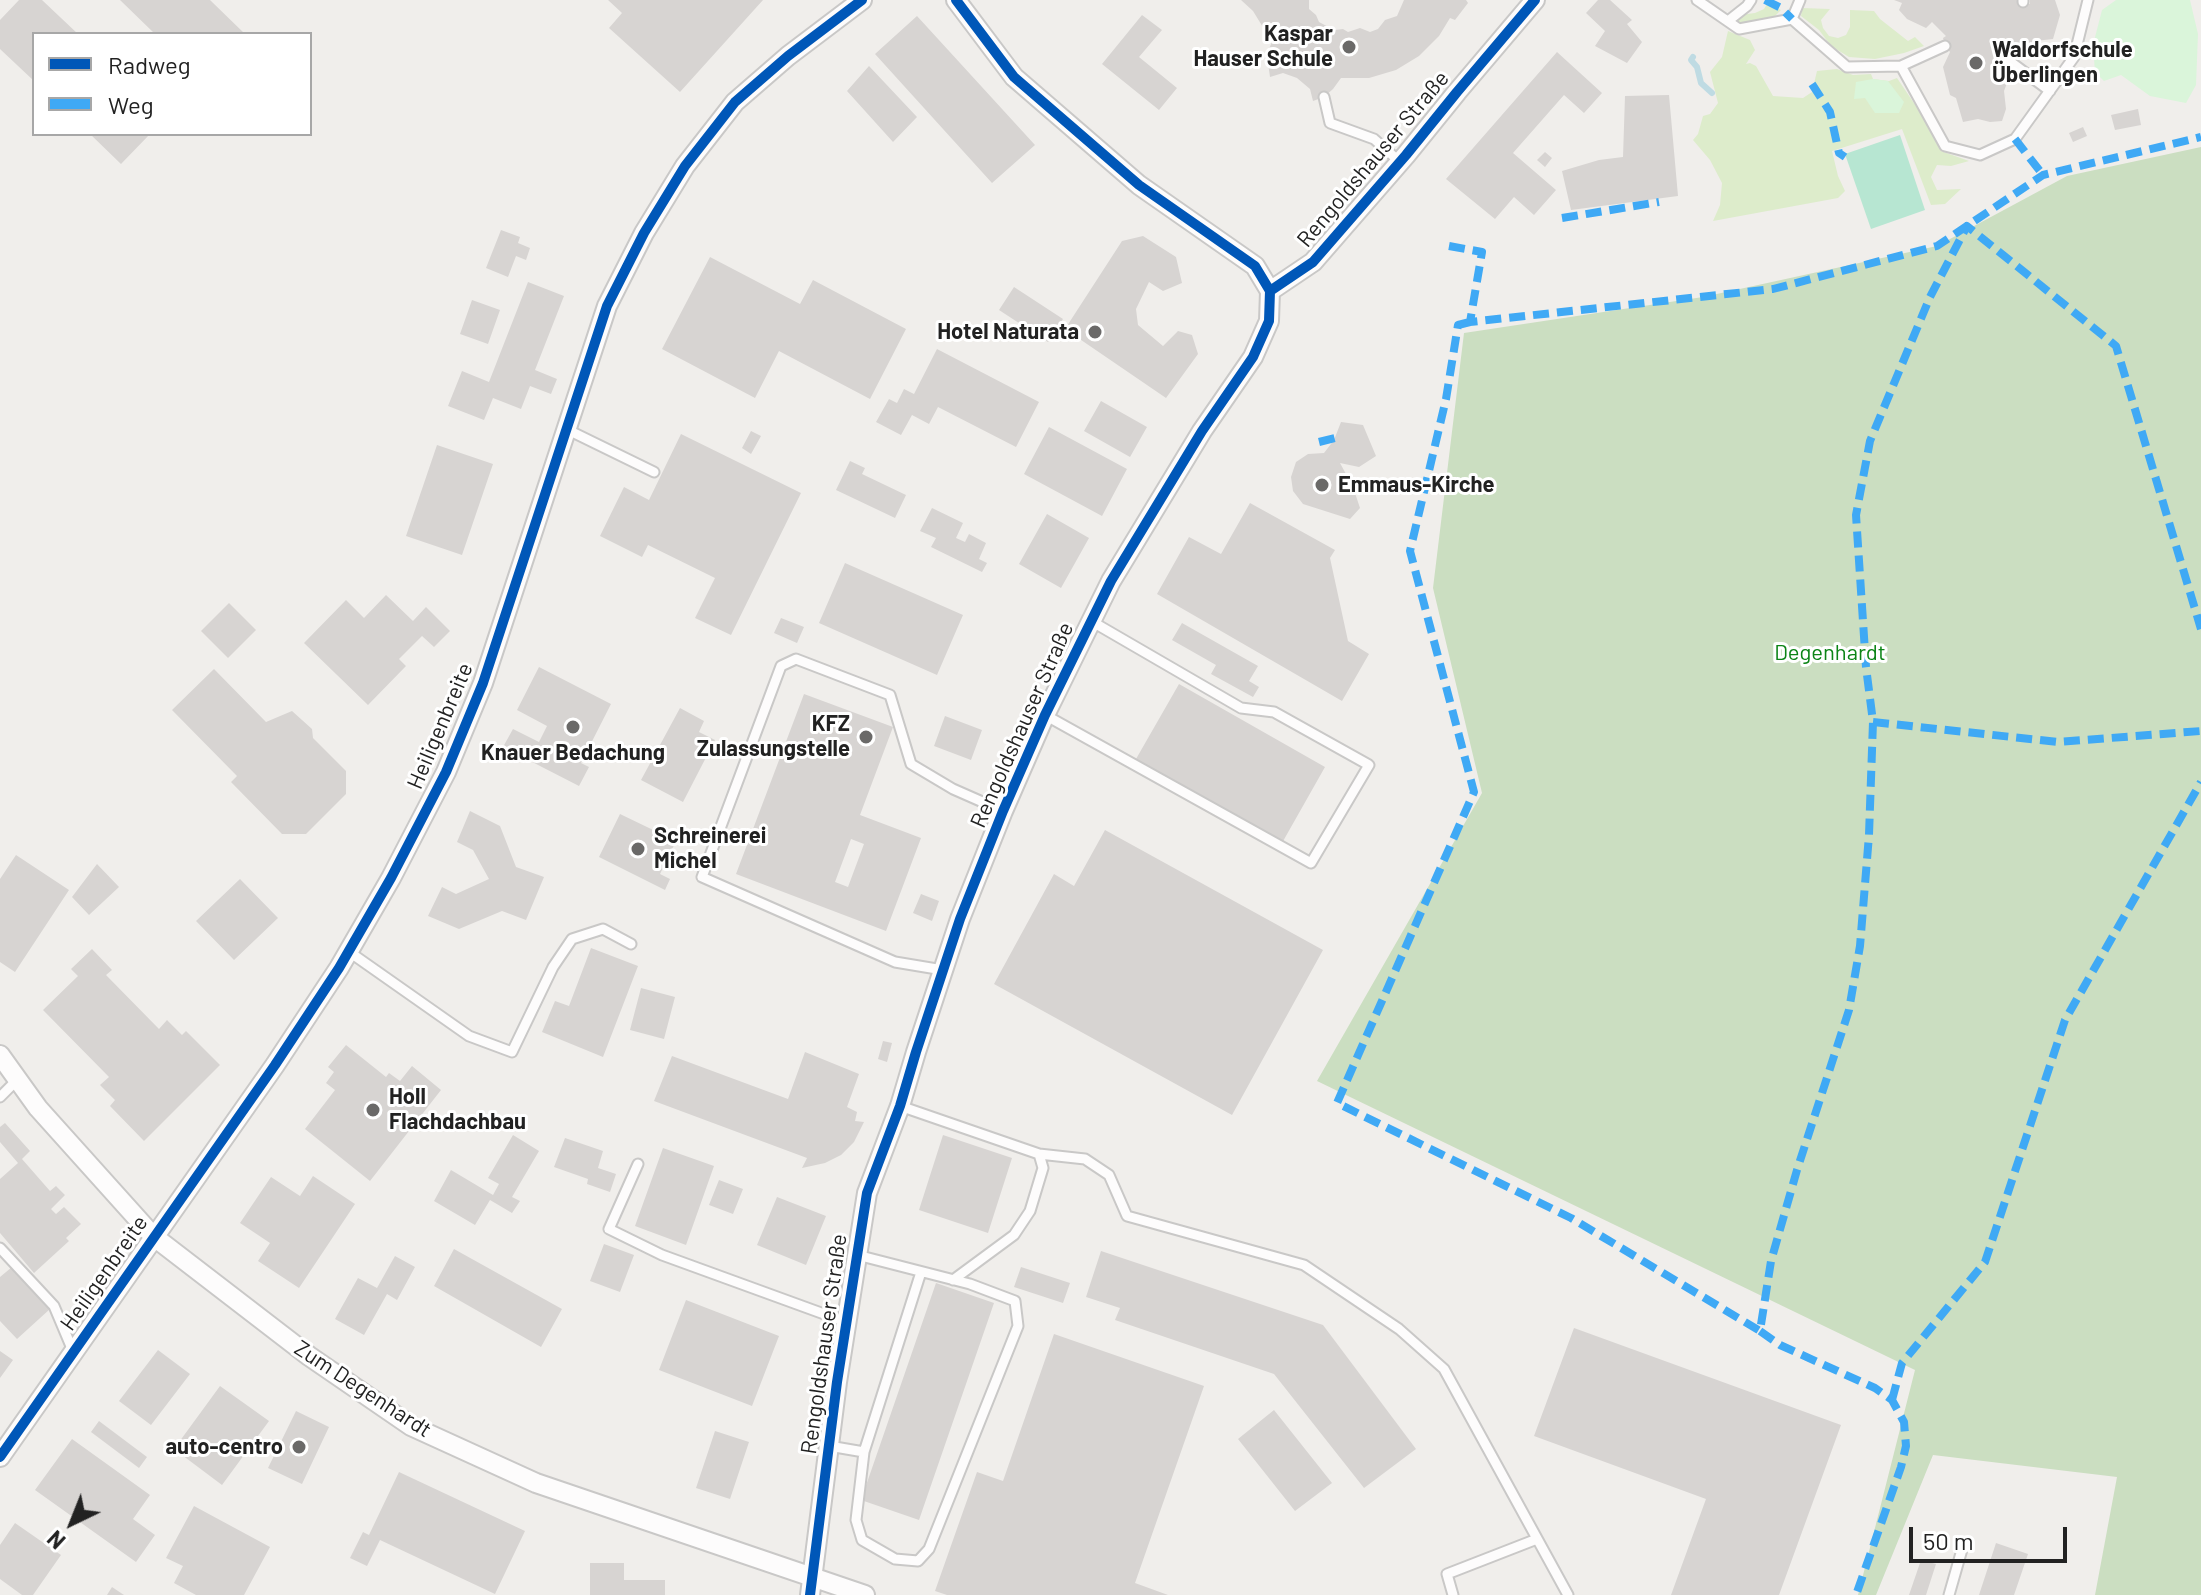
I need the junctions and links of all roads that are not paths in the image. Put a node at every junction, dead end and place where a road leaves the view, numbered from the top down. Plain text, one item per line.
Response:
1 (862, 0) edge
2 (956, 0) edge
3 (1535, 0) edge
4 (1697, 0) edge
5 (1751, 0) edge
6 (1800, 0) edge
7 (2088, 0) edge
8 (1792, 19) junction
9 (1728, 21) junction
10 (1945, 46) dead end
11 (2008, 60) dead end
12 (1901, 66) junction
13 (2050, 91) junction
14 (1324, 97) dead end
15 (1400, 162) junction
16 (1270, 291) junction
17 (566, 429) junction
18 (654, 472) dead end
19 (1091, 621) junction
20 (1045, 715) junction
21 (1003, 811) junction
22 (631, 944) dead end
23 (348, 951) junction
24 (943, 970) junction
25 (0, 1055) edge
26 (17, 1079) junction
27 (0, 1097) edge
28 (900, 1106) junction
29 (1039, 1154) junction
30 (638, 1164) dead end
31 (153, 1236) junction
32 (0, 1248) edge
33 (857, 1255) junction
34 (921, 1272) junction
35 (953, 1280) junction
36 (846, 1322) junction
37 (73, 1351) junction
38 (828, 1446) junction
39 (864, 1452) junction
40 (0, 1457) edge
41 (1537, 1539) junction
42 (1963, 1546) dead end
43 (811, 1586) edge
44 (865, 1595) edge
45 (1453, 1595) edge
46 (1568, 1595) edge
47 (1949, 1595) edge

1 - 17 street, Heiligenbreite
2 - 16 street
3 - 15 street, Rengoldshauser Straße
4 - 9 lane
5 - 9 lane
6 - 8 lane
7 - 13 lane
8 - 9 lane
8 - 12 lane
10 - 12 lane
11 - 13 lane
12 - 13 lane
14 - 15 lane
15 - 16 street, Rengoldshauser Straße
16 - 19 street, Rengoldshauser Straße
17 - 18 lane
17 - 23 street, Heiligenbreite
19 - 20 street, Rengoldshauser Straße
19 - 20 lane
20 - 21 street, Rengoldshauser Straße
21 - 24 street, Rengoldshauser Straße
21 - 24 lane
22 - 23 lane
23 - 31 street, Heiligenbreite
24 - 28 street, Rengoldshauser Straße
25 - 26 street, Zum Degenhardt
26 - 27 lane
26 - 31 street, Zum Degenhardt
28 - 29 lane
28 - 33 street, Rengoldshauser Straße
29 - 35 lane
29 - 41 lane
30 - 36 lane
31 - 37 street, Heiligenbreite
31 - 43 street, Zum Degenhardt
32 - 37 lane
33 - 34 lane
33 - 36 street, Rengoldshauser Straße
34 - 35 lane
34 - 39 lane
35 - 39 lane
36 - 38 street, Rengoldshauser Straße
37 - 40 street, Heiligenbreite
38 - 39 lane
38 - 43 street, Rengoldshauser Straße
41 - 45 lane
41 - 46 lane
42 - 47 lane
43 - 44 street, Zum Degenhardt

